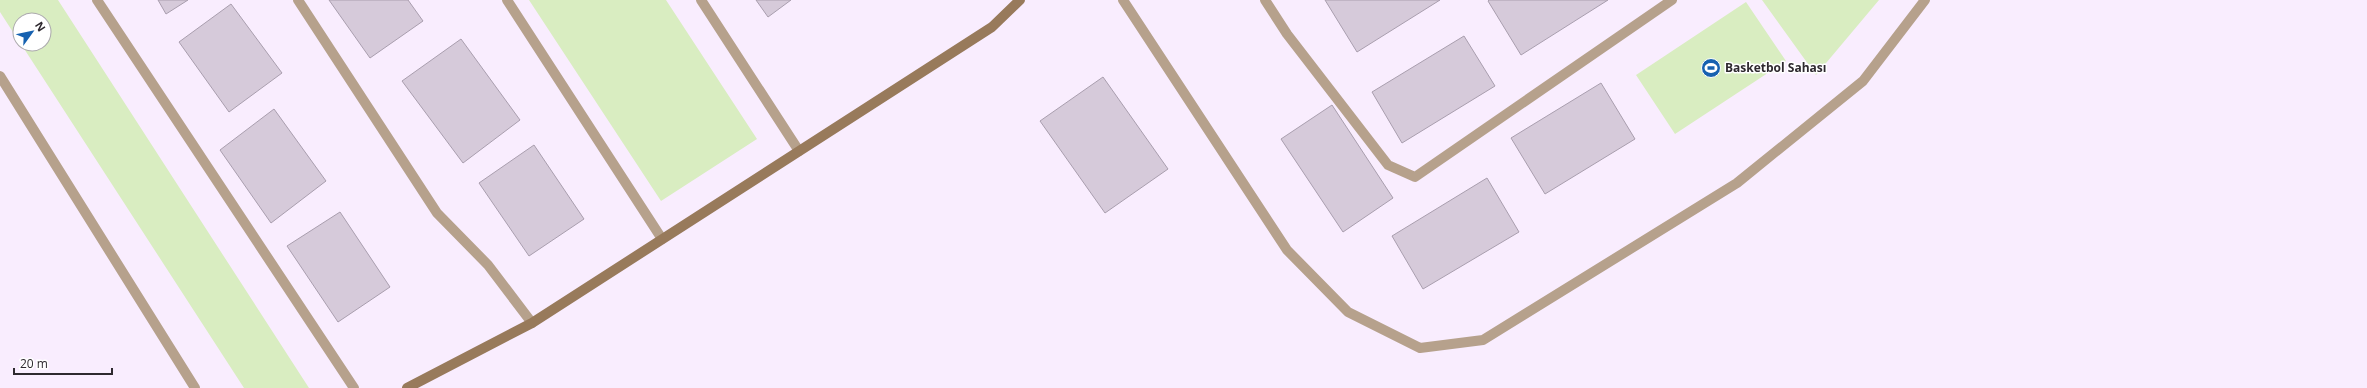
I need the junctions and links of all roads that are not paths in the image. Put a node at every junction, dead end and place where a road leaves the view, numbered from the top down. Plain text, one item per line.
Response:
1 (98, 0) edge
2 (298, 0) edge
3 (507, 0) edge
4 (701, 0) edge
5 (1020, 0) edge
6 (1122, 0) edge
7 (1265, 0) edge
8 (1672, 0) edge
9 (1925, 0) edge
10 (0, 76) edge
11 (4, 91) edge
12 (798, 151) junction
13 (662, 239) junction
14 (532, 323) junction
15 (195, 388) edge
16 (354, 388) edge
17 (407, 388) edge

1 - 16 street
2 - 14 street
3 - 13 street
4 - 12 street
5 - 12 street
6 - 9 street
7 - 8 street
10 - 11 street
11 - 15 street
12 - 13 street
13 - 14 street
14 - 17 street

